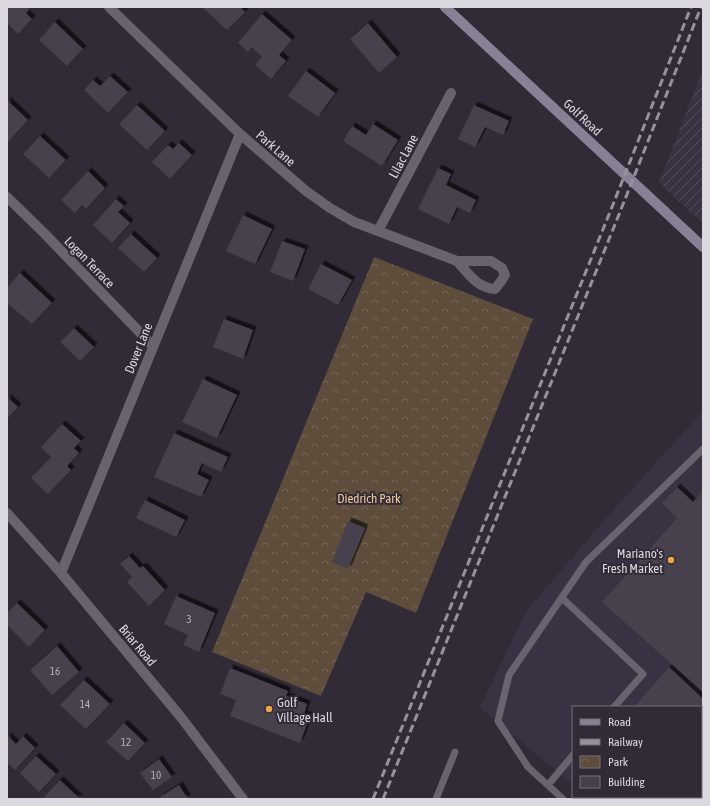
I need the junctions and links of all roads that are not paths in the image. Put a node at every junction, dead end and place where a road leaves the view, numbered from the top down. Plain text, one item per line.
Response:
1 (108, 7) edge
2 (445, 7) edge
3 (451, 93) dead end
4 (240, 134) junction
5 (7, 197) edge
6 (378, 231) junction
7 (703, 247) edge
8 (457, 261) dead end
9 (153, 346) junction
10 (703, 449) edge
11 (7, 513) edge
12 (61, 573) junction
13 (562, 598) junction
14 (615, 706) edge
15 (455, 752) dead end
16 (572, 756) edge
17 (548, 785) junction
18 (243, 799) edge
19 (436, 799) edge
20 (563, 799) edge

1 - 4 street, Park Lane
2 - 7 main road, Golf Road
3 - 6 street, Lilac Lane
4 - 6 street, Park Lane
4 - 9 street, Dover Lane
5 - 9 street, Logan Terrace
6 - 8 street, Park Lane
9 - 12 street, Dover Lane
10 - 13 lane
11 - 12 street, Briar Road
12 - 18 street, Briar Road
13 - 14 lane
13 - 17 lane
15 - 19 lane
16 - 17 lane
17 - 20 lane

